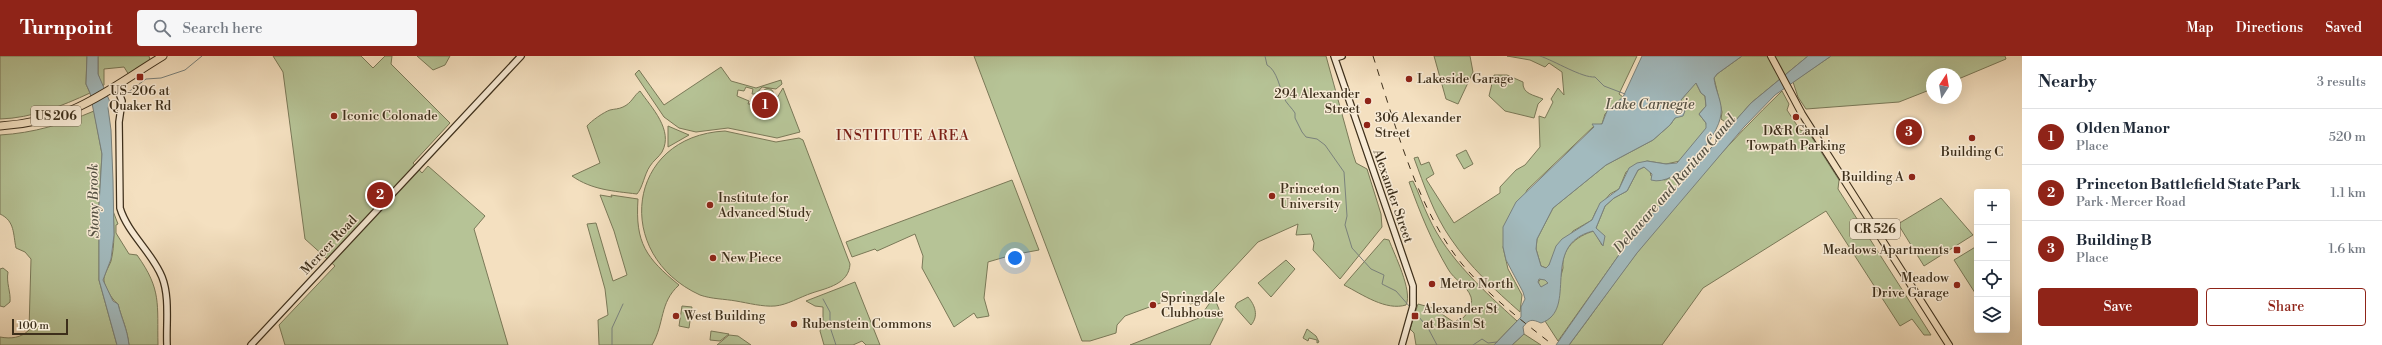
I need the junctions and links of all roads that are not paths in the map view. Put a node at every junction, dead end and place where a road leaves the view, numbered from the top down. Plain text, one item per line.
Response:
1 (163, 56) edge
2 (521, 56) edge
3 (1342, 56) edge
4 (1772, 56) edge
5 (1334, 57) edge
6 (116, 91) junction
7 (0, 126) edge
8 (167, 345) edge
9 (251, 345) edge
10 (1402, 345) edge
11 (1949, 345) edge

1 - 6 highway, US 206
2 - 9 main road, Mercer Road
3 - 5 main road
4 - 11 main road, CR 526
5 - 10 main road, Alexander Street
6 - 7 highway, US 206
6 - 8 main road

